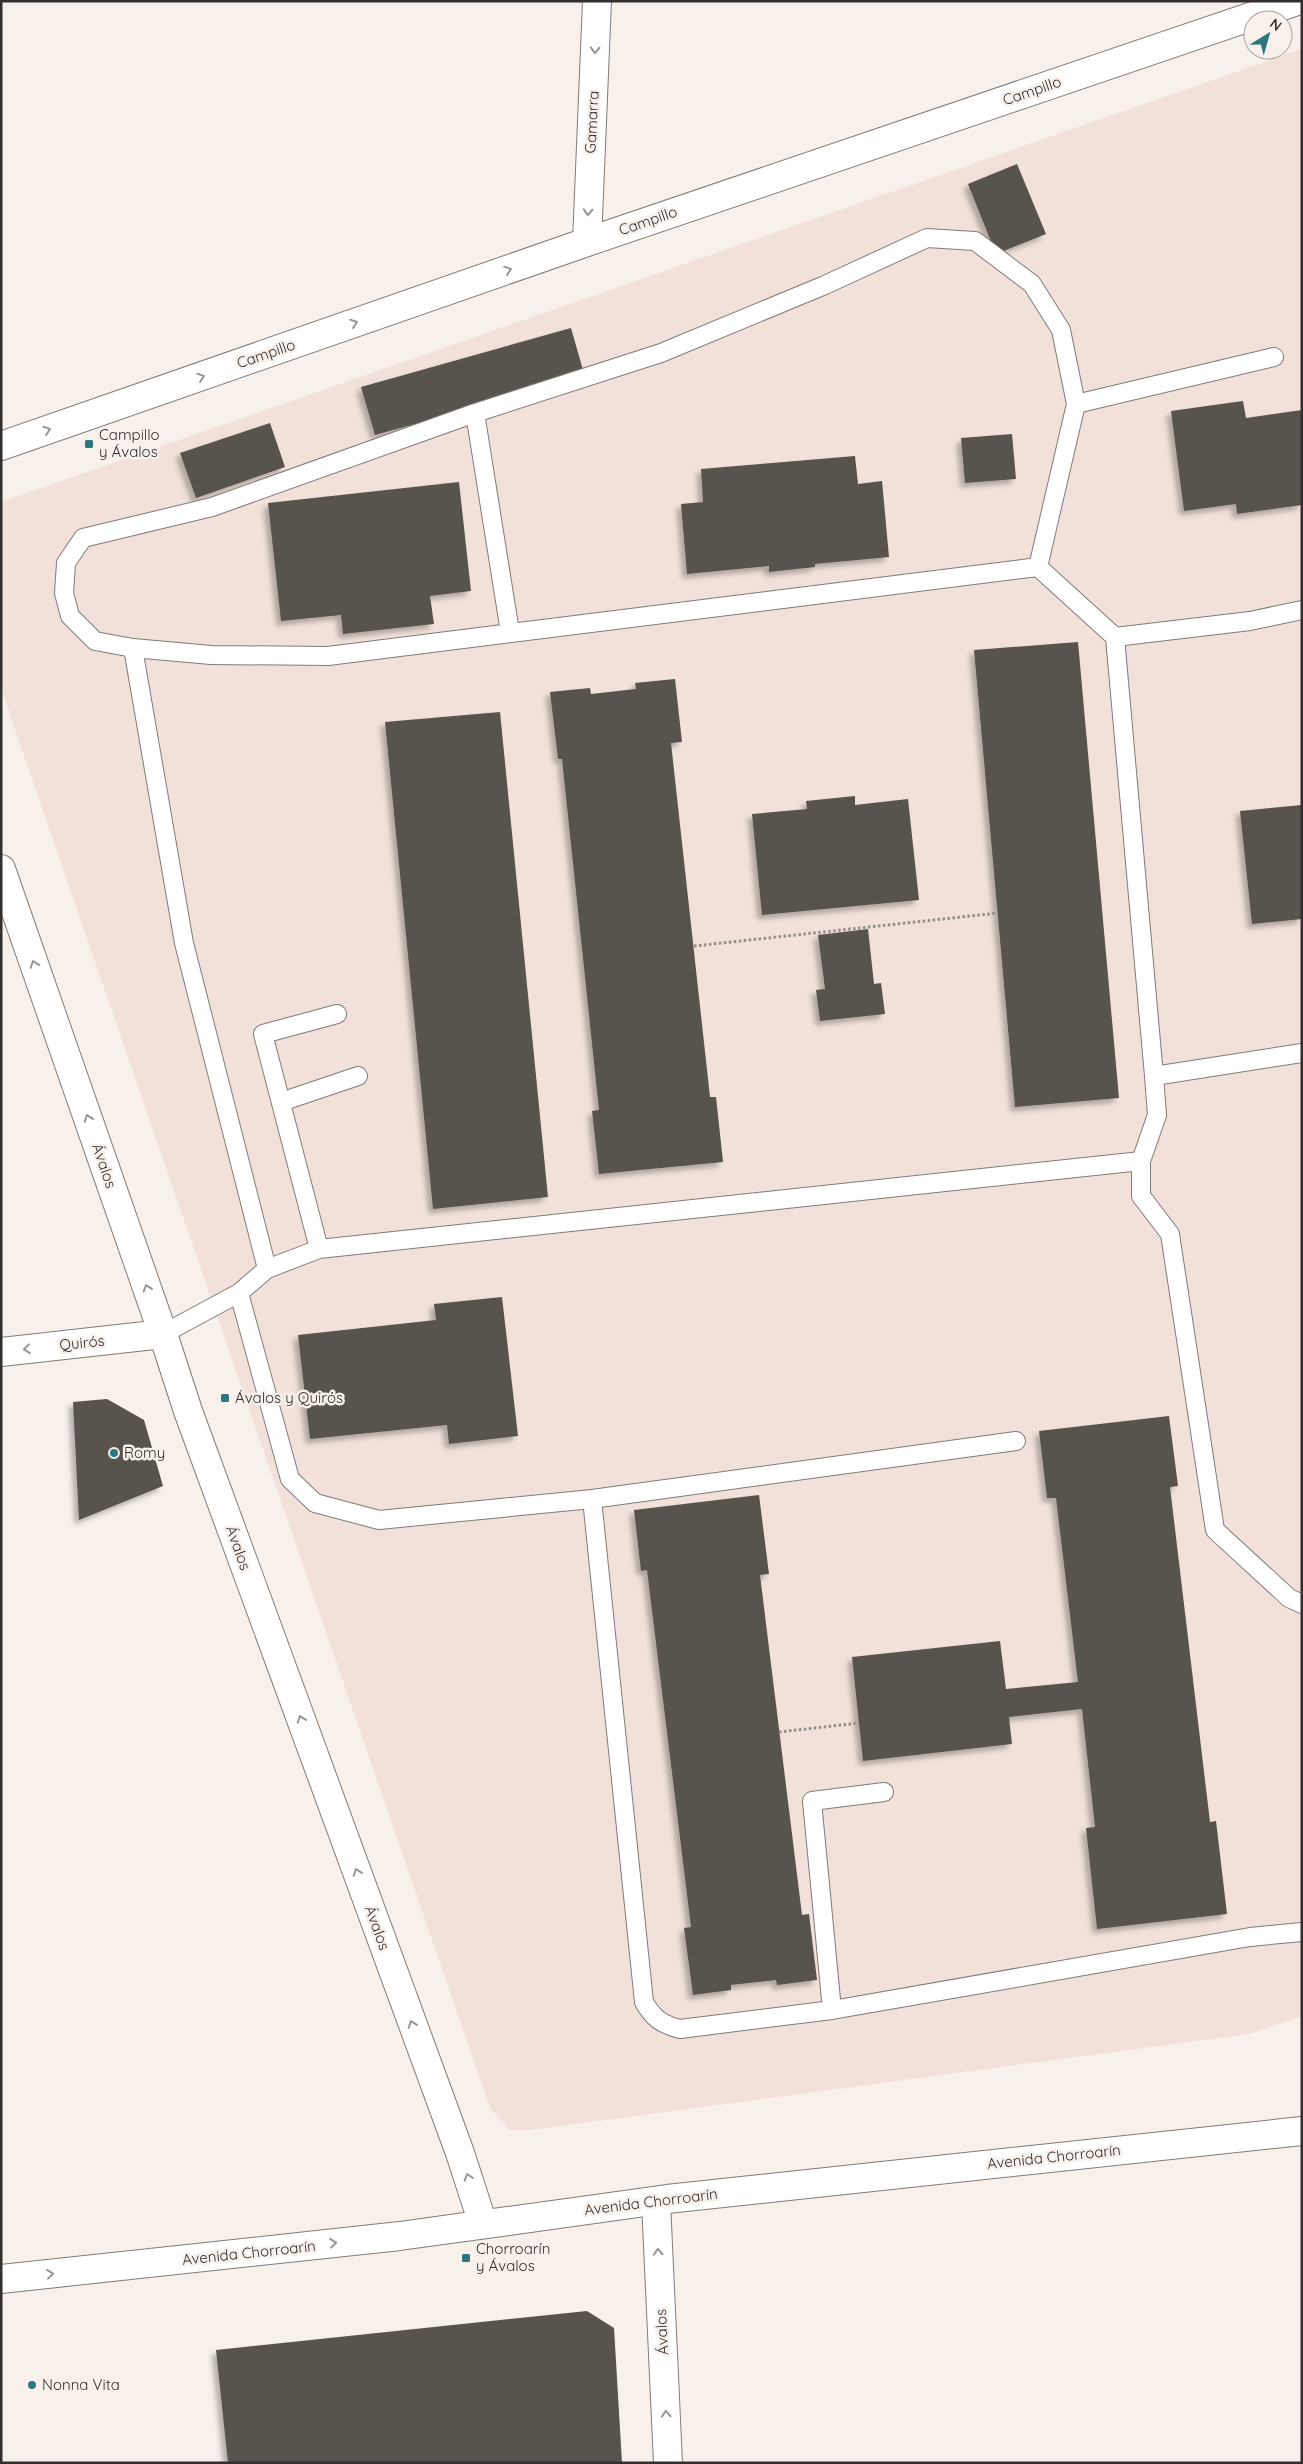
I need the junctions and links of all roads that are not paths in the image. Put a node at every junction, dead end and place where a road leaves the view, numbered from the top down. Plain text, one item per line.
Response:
1 (597, 1) edge
2 (1297, 1) edge
3 (587, 242) junction
4 (1274, 357) dead end
5 (1076, 404) junction
6 (475, 413) junction
7 (1, 446) edge
8 (1038, 567) junction
9 (1302, 610) edge
10 (510, 632) junction
11 (1114, 637) junction
12 (134, 648) junction
13 (1, 869) edge
14 (337, 1014) dead end
15 (1302, 1053) edge
16 (358, 1076) dead end
17 (1154, 1076) junction
18 (281, 1102) junction
19 (1141, 1161) junction
20 (319, 1249) junction
21 (267, 1268) junction
22 (239, 1293) junction
23 (163, 1334) junction
24 (1, 1352) edge
25 (1016, 1441) dead end
26 (592, 1499) junction
27 (1302, 1604) edge
28 (884, 1792) dead end
29 (1302, 1932) edge
30 (832, 2010) junction
31 (1302, 2131) edge
32 (656, 2202) junction
33 (483, 2224) junction
34 (1, 2279) edge
35 (668, 2463) edge

1 -> 3 street, Gamarra
2 - 3 street, Campillo
7 -> 3 street, Campillo
4 - 5 lane
5 - 6 lane
5 - 8 lane
6 - 10 lane
6 - 12 lane
8 - 10 lane
8 - 11 lane
9 - 11 lane
10 - 12 lane
11 - 17 lane
12 - 21 lane
23 -> 13 street, Ávalos
14 - 18 lane
15 - 17 lane
16 - 18 lane
17 - 19 lane
18 - 20 lane
19 - 20 lane
19 - 27 lane
20 - 21 lane
21 - 22 lane
22 - 23 lane
22 - 26 lane
23 -> 24 street, Quirós
33 -> 23 street, Ávalos
25 - 26 lane
26 - 30 lane
28 - 30 lane
29 - 30 lane
31 - 32 street, Avenida Chorroarín
32 - 33 street, Avenida Chorroarín
35 -> 32 street, Ávalos
34 -> 33 street, Avenida Chorroarín

